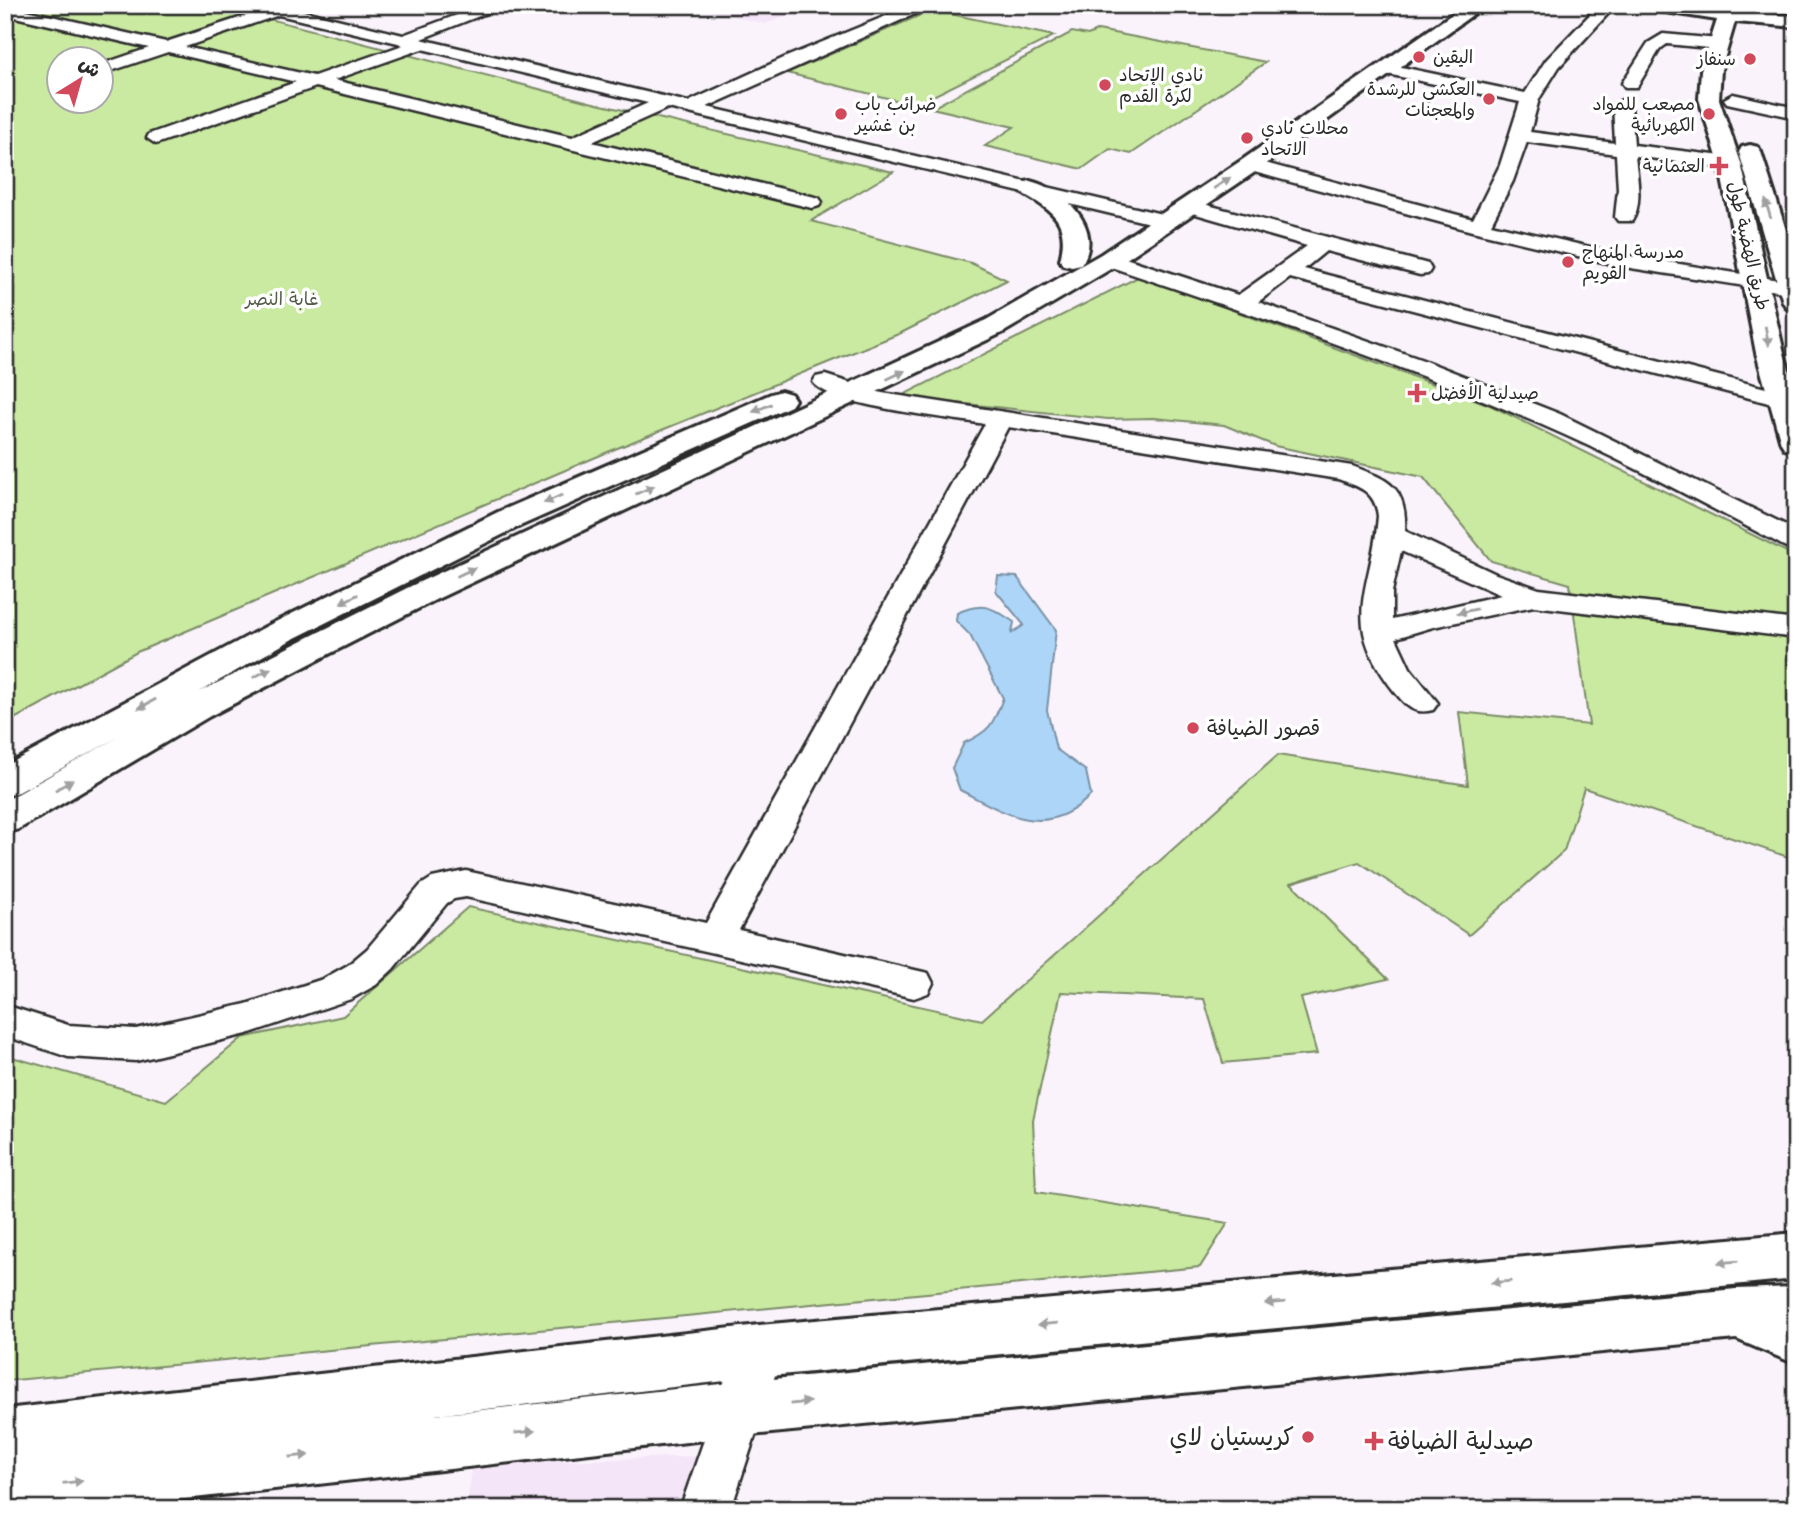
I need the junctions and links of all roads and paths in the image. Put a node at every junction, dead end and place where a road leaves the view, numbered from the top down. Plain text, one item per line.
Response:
1 (257, 5) edge
2 (310, 5) edge
3 (499, 5) edge
4 (928, 5) edge
5 (1454, 5) edge
6 (1477, 5) edge
7 (1608, 5) edge
8 (1653, 5) edge
9 (1690, 5) edge
10 (284, 11) junction
11 (1739, 11) edge
12 (21, 15) dead end
13 (1796, 15) edge
14 (1796, 22) edge
15 (412, 42) junction
16 (1719, 44) junction
17 (165, 48) junction
18 (116, 64) edge
19 (1387, 69) junction
20 (314, 82) junction
21 (1630, 83) dead end
22 (1530, 99) junction
23 (1733, 99) junction
24 (666, 103) junction
25 (1622, 105) dead end
26 (690, 108) junction
27 (1796, 114) edge
28 (1521, 136) junction
29 (156, 138) dead end
30 (573, 144) junction
31 (1624, 150) junction
32 (1730, 163) junction
33 (1250, 165) junction
34 (1030, 188) junction
35 (811, 202) dead end
36 (1166, 214) junction
37 (1625, 218) dead end
38 (1479, 227) junction
39 (1316, 242) junction
40 (1110, 259) junction
41 (1072, 260) junction
42 (1420, 269) dead end
43 (1288, 271) junction
44 (1756, 284) junction
45 (1793, 295) edge
46 (1241, 303) junction
47 (825, 382) junction
48 (854, 394) junction
49 (1784, 400) junction
50 (1000, 419) junction
51 (1796, 443) edge
52 (509, 519) junction
53 (1390, 535) junction
54 (538, 539) junction
55 (1796, 541) edge
56 (1534, 597) junction
57 (1796, 629) edge
58 (1379, 633) junction
59 (186, 698) junction
60 (1422, 703) dead end
61 (5, 783) edge
62 (5, 819) edge
63 (716, 937) junction
64 (914, 983) dead end
65 (5, 1020) edge
66 (1796, 1256) edge
67 (1329, 1297) junction
68 (1796, 1312) edge
69 (1736, 1314) junction
70 (1796, 1339) edge
71 (1343, 1350) junction
72 (758, 1351) junction
73 (740, 1409) junction
74 (5, 1437) edge
75 (5, 1490) edge
76 (705, 1509) edge

1 - 10 street
2 - 10 street
3 - 15 street
4 - 26 street
5 - 36 main road
6 - 19 main road
7 - 22 street
8 - 11 main road
9 - 11 main road
10 - 15 street
10 - 17 street
11 - 13 main road
11 - 14 main road
11 - 16 main road, طريق الهضبة طول
11 - 23 main road, طريق الهضبة طول
12 - 17 street
15 - 20 street
15 - 24 street
16 - 21 street
16 - 32 main road, طريق الهضبة طول
17 - 18 street
17 - 20 street
19 - 22 street
19 - 33 main road
20 - 29 street
20 - 30 street
22 - 28 street
23 - 27 street
45 -> 23 main road, طريق الهضبة طول
24 - 26 street
24 - 30 street
25 - 31 street
26 - 34 street
28 - 31 street
28 - 38 street
30 - 35 street
31 - 32 street
31 - 37 street
32 - 44 main road, طريق الهضبة طول
36 -> 33 main road
33 - 38 street
34 - 36 street
34 - 41 main road
36 - 39 street
36 - 40 main road
36 - 41 main road
38 - 44 street
39 - 42 street
39 - 43 street
40 - 46 street
48 -> 40 main road
41 - 47 main road
43 - 46 street
43 - 49 street
44 - 45 street
44 -> 49 main road, طريق الهضبة طول
46 - 55 street
47 - 48 street
47 -> 52 main road
48 - 50 street
54 -> 48 main road
49 - 51 main road, طريق الهضبة طول
50 - 53 street
50 - 63 street
52 - 54 main road
52 -> 59 main road
53 - 56 street
53 - 58 street
59 -> 54 main road
56 - 57 street
56 -> 58 street
58 - 60 street
59 -> 61 main road
62 -> 59 main road
63 - 64 street
63 - 65 street
66 -> 67 main road
67 - 71 main road
67 -> 72 main road
68 - 69 main road
69 - 70 main road
69 - 71 main road
73 -> 71 main road
72 - 73 street
72 - 74 main road
75 -> 73 main road
73 - 76 street

